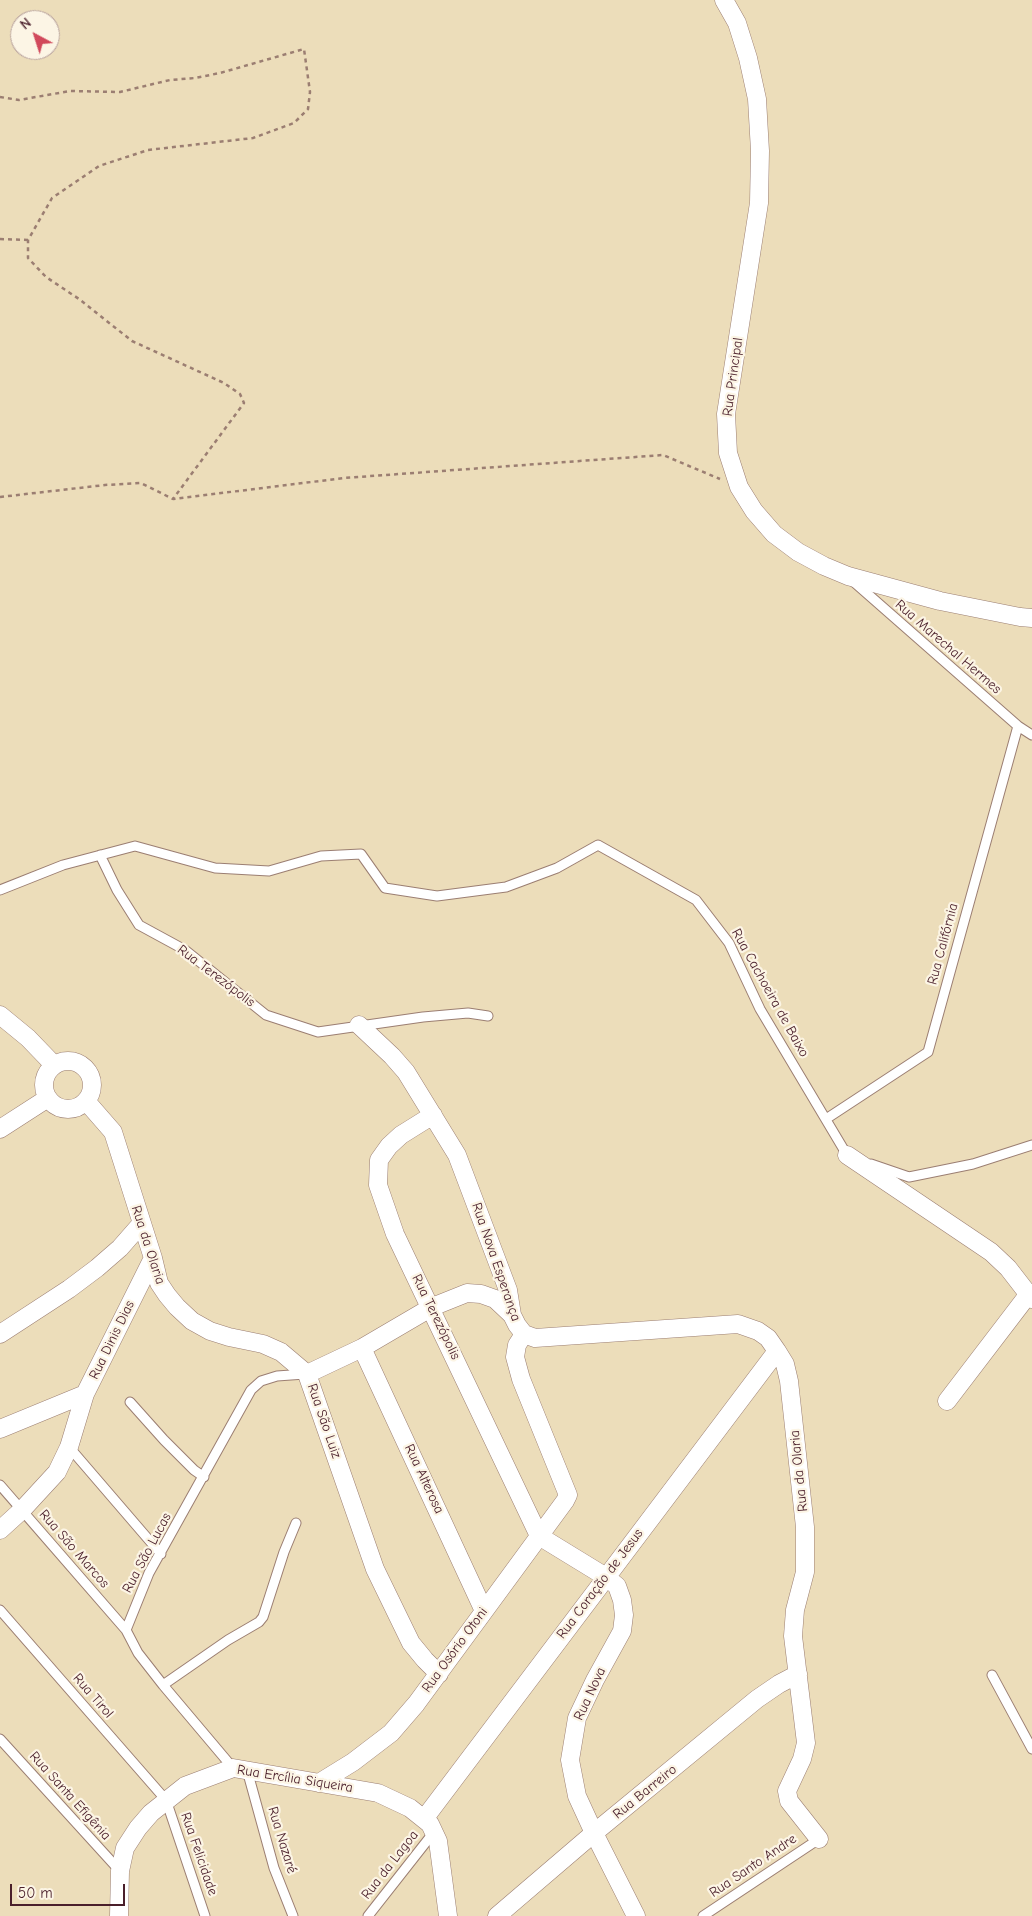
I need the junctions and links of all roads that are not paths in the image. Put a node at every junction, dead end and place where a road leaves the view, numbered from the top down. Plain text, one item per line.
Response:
1 (724, 0) edge
2 (848, 576) junction
3 (1032, 618) edge
4 (1018, 726) junction
5 (1032, 735) edge
6 (100, 855) junction
7 (0, 890) edge
8 (0, 1015) edge
9 (488, 1016) dead end
10 (360, 1025) junction
11 (54, 1065) junction
12 (48, 1098) junction
13 (86, 1101) junction
14 (433, 1115) junction
15 (826, 1119) junction
16 (0, 1130) edge
17 (1032, 1145) edge
18 (846, 1155) junction
19 (141, 1224) junction
20 (153, 1258) junction
21 (1030, 1297) edge
22 (432, 1307) junction
23 (512, 1315) junction
24 (0, 1334) edge
25 (524, 1334) junction
26 (362, 1348) junction
27 (777, 1351) junction
28 (308, 1374) junction
29 (85, 1394) junction
30 (947, 1400) dead end
31 (130, 1402) dead end
32 (0, 1429) edge
33 (69, 1447) junction
34 (204, 1477) junction
35 (0, 1485) edge
36 (568, 1495) joint
37 (22, 1510) junction
38 (296, 1523) dead end
39 (0, 1530) edge
40 (538, 1536) junction
41 (161, 1554) junction
42 (606, 1577) junction
43 (0, 1610) edge
44 (484, 1611) junction
45 (126, 1630) junction
46 (439, 1674) junction
47 (798, 1674) junction
48 (992, 1675) dead end
49 (163, 1685) junction
50 (0, 1739) edge
51 (1032, 1748) edge
52 (240, 1769) junction
53 (320, 1783) junction
54 (166, 1800) junction
55 (429, 1825) junction
56 (594, 1833) junction
57 (819, 1840) joint
58 (120, 1871) junction
59 (119, 1916) edge
60 (205, 1916) edge
61 (293, 1916) edge
62 (368, 1916) edge
63 (448, 1916) edge
64 (497, 1916) edge
65 (636, 1916) edge
66 (703, 1916) edge

1 - 2 street, Rua Principal
2 - 3 street, Rua Principal
2 - 4 lane, Rua Marechal Hermes
4 - 5 lane, Rua Marechal Hermes
4 - 15 lane, Rua Califórnia
6 - 7 lane
6 - 10 lane, Rua Terezópolis
6 - 15 lane, Rua Cachoeira de Baixo
8 - 11 street
9 - 10 lane, Rua Terezópolis
10 - 14 street, Rua Nova Esperança
11 - 12 street
11 - 13 street
12 - 13 street
12 - 16 street
13 - 19 street, Rua da Olaria
14 - 22 street, Rua Terezópolis
14 - 23 street, Rua Nova Esperança
15 - 18 lane, Rua Cachoeira de Baixo
17 - 18 lane
18 - 21 street
19 - 20 street, Rua da Olaria
19 - 24 street
20 - 28 street, Rua da Olaria
20 - 29 street, Rua Dinis Dias
21 - 30 street
22 - 23 street, Rua São Luiz
22 - 26 street, Rua São Luiz
22 - 40 street, Rua Terezópolis
23 - 25 street, Rua Nova Esperança
25 - 27 street, Rua da Olaria
25 - 36 street, Rua Nova Esperança
26 - 28 street, Rua São Luiz
26 - 44 street, Rua Alterosa
27 - 42 street, Rua Coração de Jesus
27 - 47 street, Rua da Olaria
28 - 34 lane, Rua São Lucas
28 - 46 street, Rua São Luiz
29 - 32 street, Rua Dinis Dias
29 - 33 street
31 - 34 lane
33 - 37 street
33 - 41 lane
34 - 41 lane, Rua São Lucas
35 - 37 lane, Rua São Marcos
36 - 40 street, Rua Osório Otoni
37 - 39 street
37 - 45 lane, Rua São Marcos
38 - 49 lane
40 - 42 street, Rua Nova
40 - 44 street, Rua Osório Otoni
41 - 45 lane, Rua São Lucas
42 - 55 street, Rua Coração de Jesus
42 - 56 street, Rua Nova
43 - 54 lane, Rua Tirol
44 - 46 street, Rua Osório Otoni
45 - 49 lane
46 - 53 street, Rua Osório Otoni
47 - 56 street, Rua Barreiro
47 - 57 street, Rua da Olaria
48 - 51 lane
49 - 52 lane
50 - 58 lane, Rua Santa Efigênia
52 - 53 street, Rua Ercília Siqueira
52 - 54 street, Rua Ercília Siqueira
52 - 61 lane, Rua Nazaré
53 - 55 street, Rua Ercília Siqueira
54 - 58 street, Rua Ercília Siqueira
54 - 60 lane, Rua Felicidade
55 - 62 lane, Rua da Lagoa
55 - 63 street
56 - 64 street, Rua Barreiro
56 - 65 street, Rua Nova
57 - 66 lane, Rua Santo Andre
58 - 59 street, Rua Ercília Siqueira

